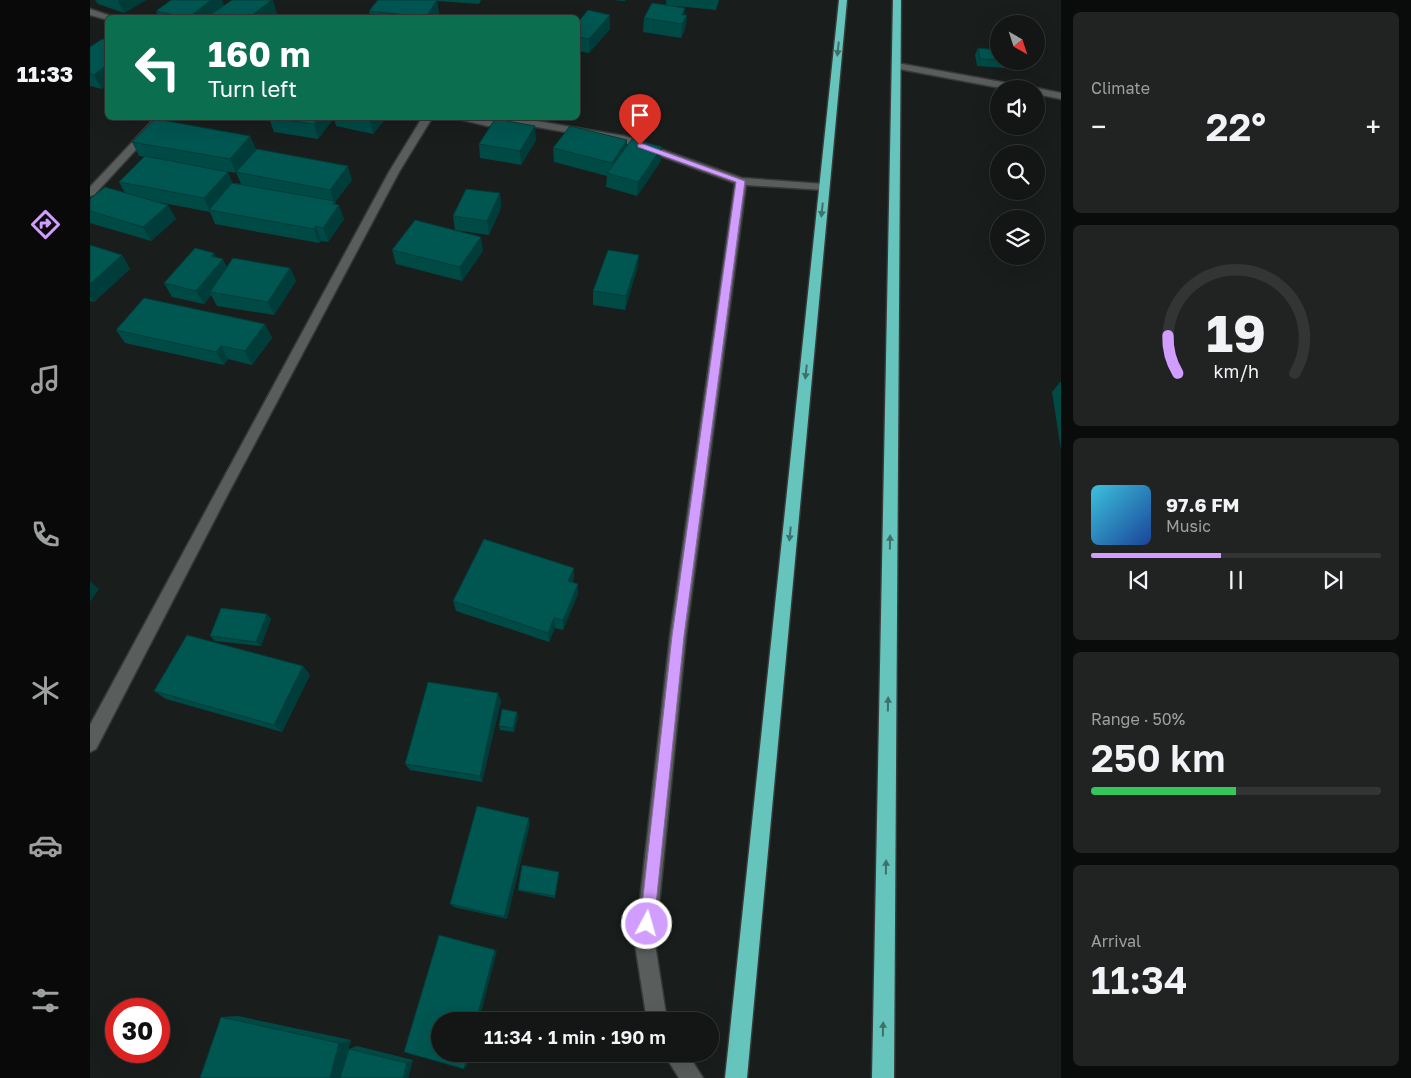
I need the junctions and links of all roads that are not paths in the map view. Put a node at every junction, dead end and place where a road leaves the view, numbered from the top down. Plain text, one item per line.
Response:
1 (843, 0) edge
2 (898, 0) edge
3 (90, 12) edge
4 (105, 17) edge
5 (897, 66) junction
6 (990, 83) edge
7 (1045, 93) edge
8 (1061, 96) edge
9 (158, 120) edge
10 (426, 120) edge
11 (471, 120) edge
12 (741, 181) junction
13 (824, 187) junction
14 (90, 192) edge
15 (90, 743) edge
16 (656, 1012) edge
17 (681, 1062) edge
18 (692, 1078) edge
19 (736, 1078) edge
20 (882, 1078) edge

1 -> 13 highway
2 - 5 highway
3 - 4 street
5 - 6 street
20 -> 5 highway
7 - 8 street
9 - 14 street
10 - 15 street
11 - 12 street
12 - 13 street
12 - 16 street
13 -> 19 highway
17 - 18 street

